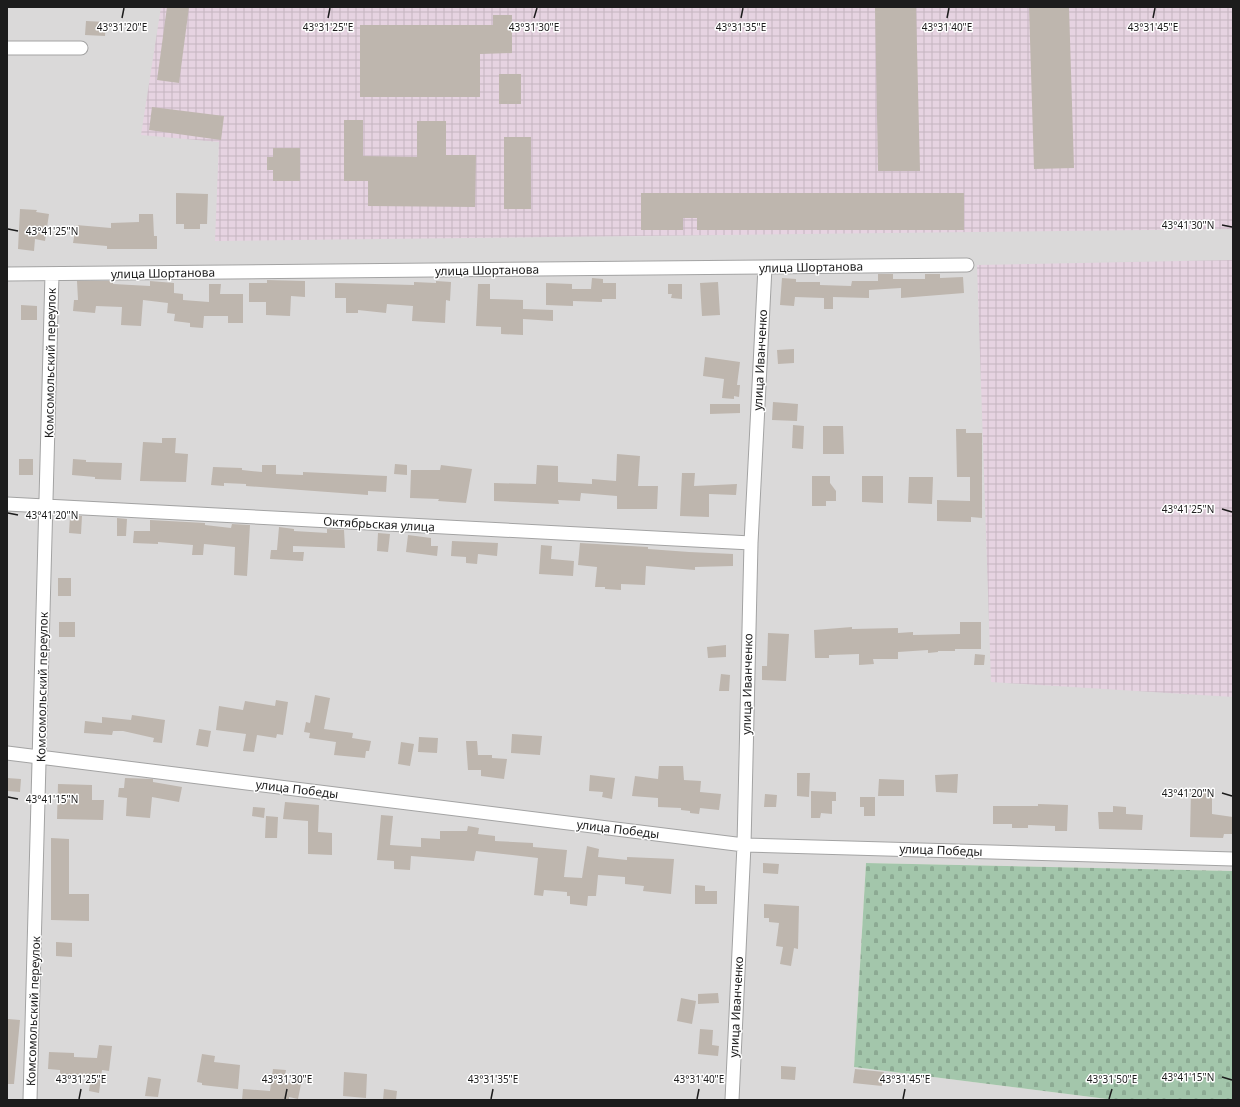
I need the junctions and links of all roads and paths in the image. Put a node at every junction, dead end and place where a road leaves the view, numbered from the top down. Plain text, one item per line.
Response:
1 (7, 48) edge
2 (81, 48) dead end
3 (967, 265) dead end
4 (765, 268) junction
5 (7, 274) edge
6 (52, 274) junction
7 (7, 504) edge
8 (46, 507) junction
9 (751, 543) junction
10 (7, 753) edge
11 (41, 756) junction
12 (744, 845) junction
13 (1233, 859) edge
14 (30, 1100) edge
15 (732, 1100) edge

1 - 2 street
3 - 4 street, улица Шортанова
4 - 6 street, улица Шортанова
4 - 9 street, улица Иванченко
5 - 6 street, улица Шортанова
6 - 8 street, Комсомольский переулок
7 - 8 street, Октябрьская улица
8 - 9 street, Октябрьская улица
8 - 11 street, Комсомольский переулок
9 - 12 street, улица Иванченко
10 - 11 street, улица Победы
11 - 12 street, улица Победы
11 - 14 street, Комсомольский переулок
12 - 13 street, улица Победы
12 - 15 street, улица Иванченко

